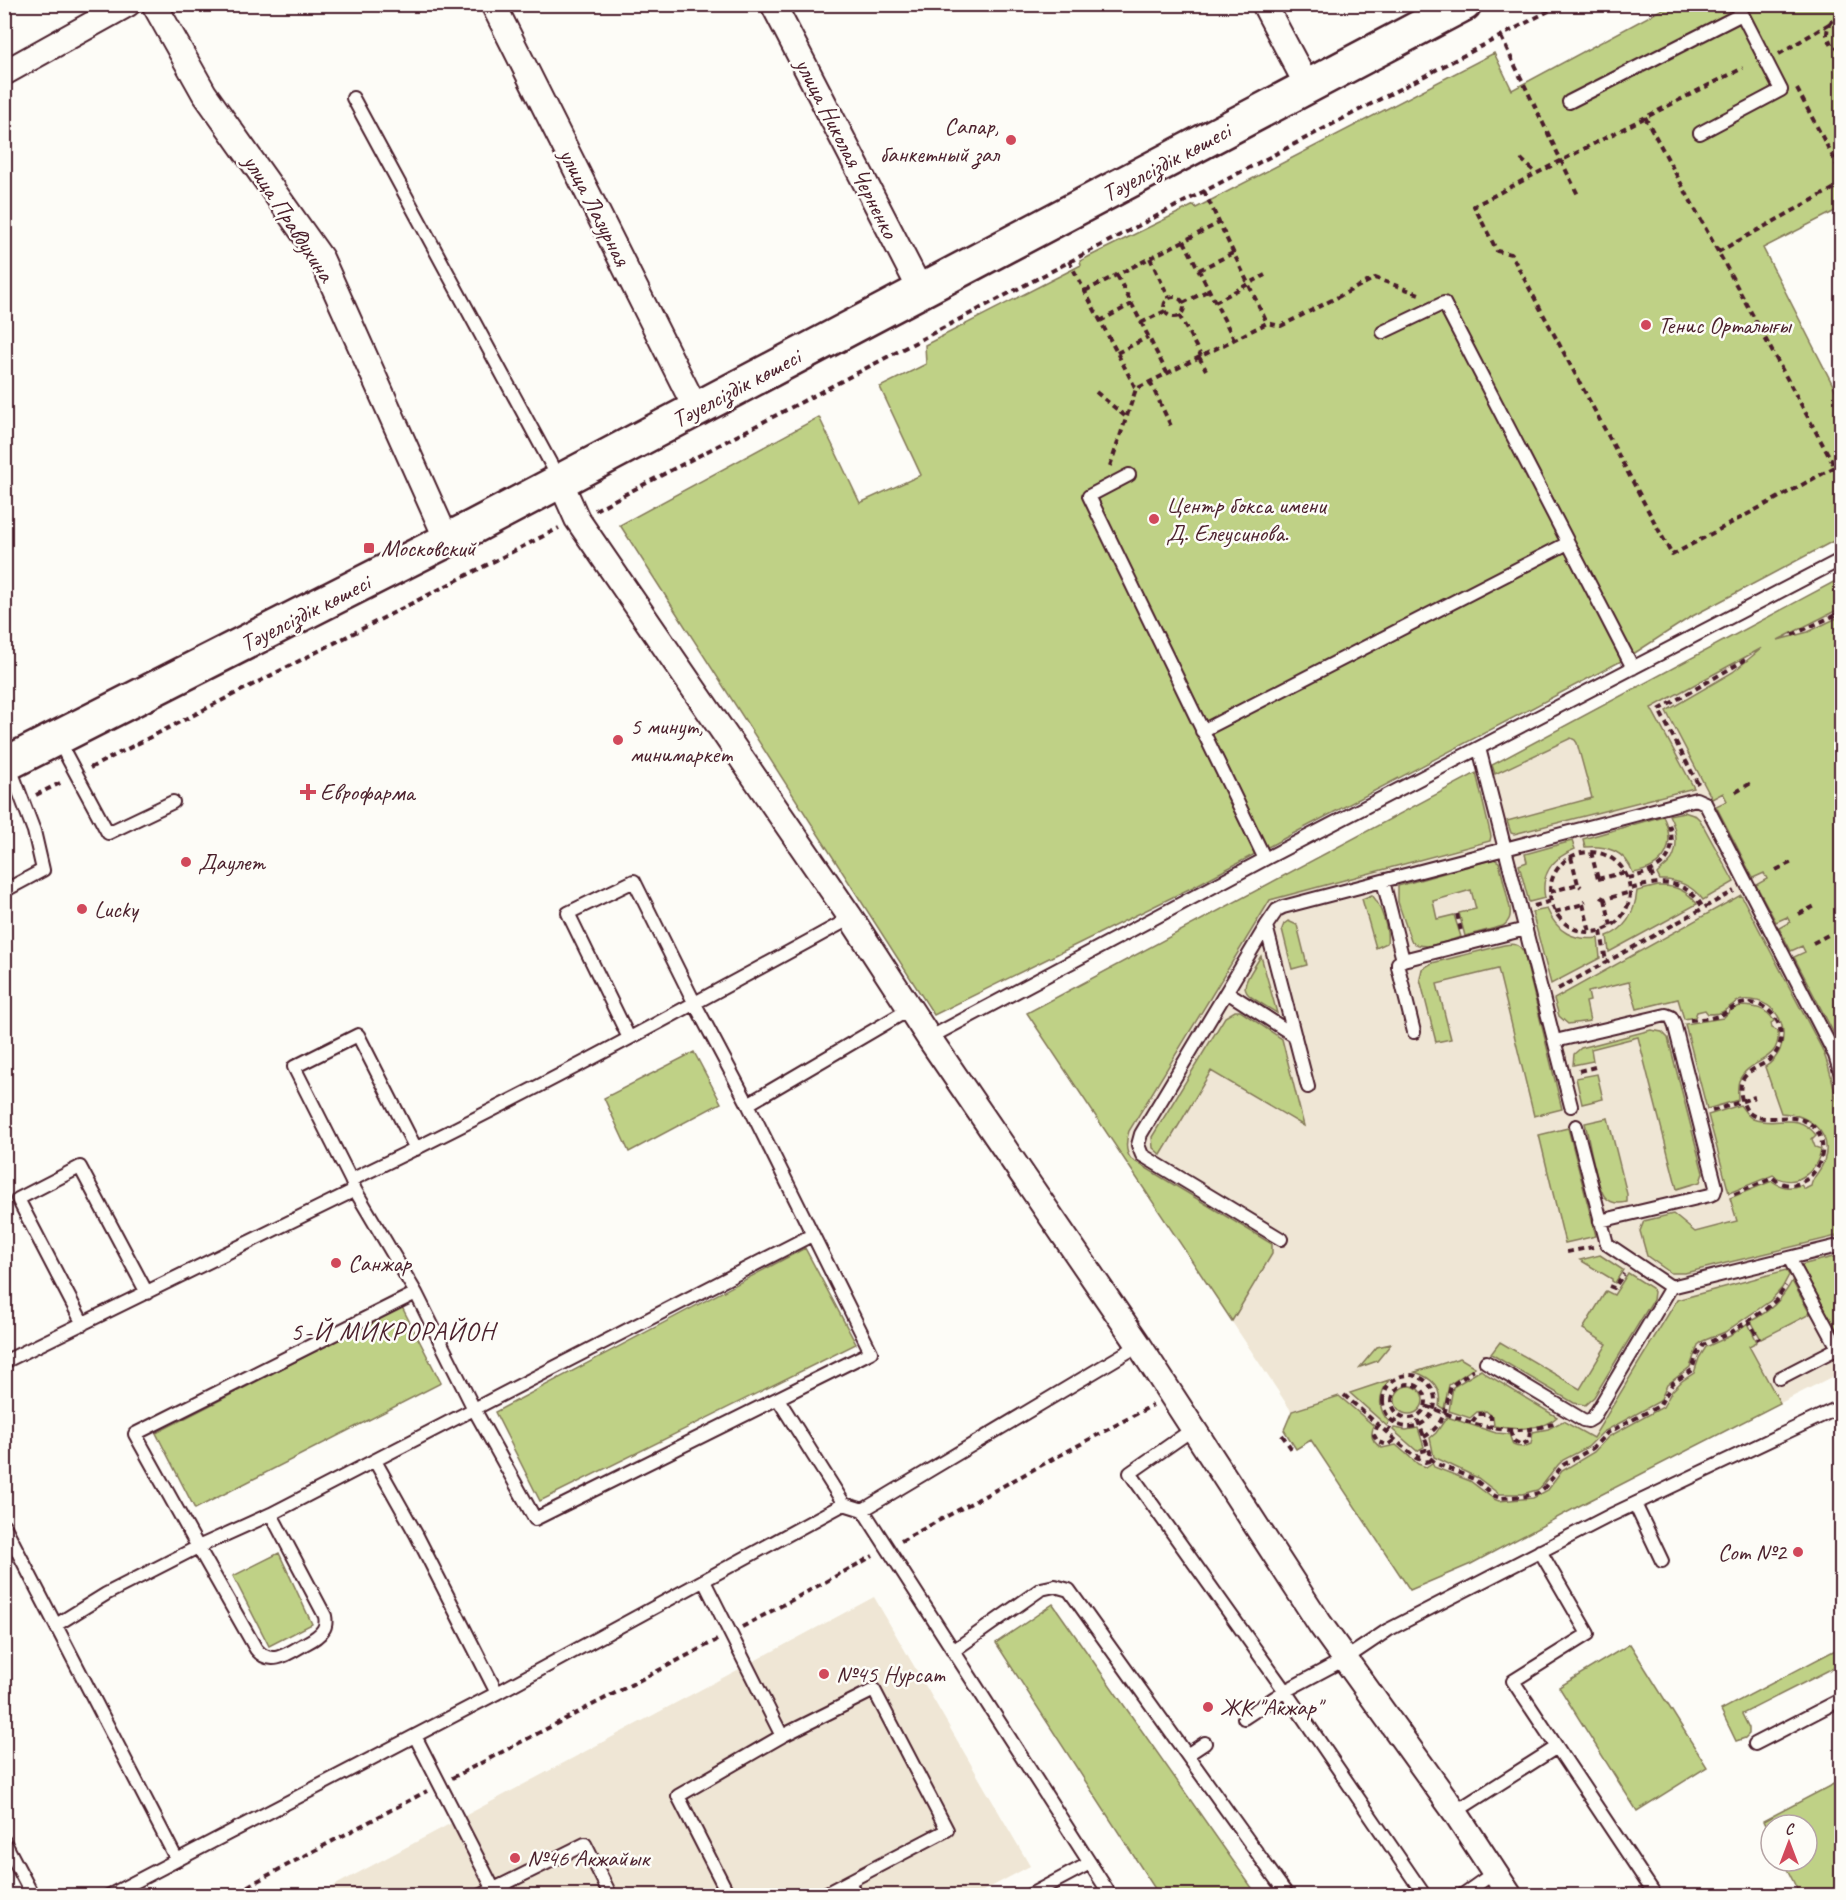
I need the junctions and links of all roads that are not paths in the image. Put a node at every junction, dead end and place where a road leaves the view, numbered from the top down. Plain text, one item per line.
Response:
1 (128, 4) edge
2 (154, 4) edge
3 (493, 4) edge
4 (773, 4) edge
5 (1264, 4) edge
6 (1464, 4) edge
7 (1739, 9) edge
8 (4, 73) edge
9 (1308, 87) junction
10 (353, 98) dead end
11 (1569, 102) dead end
12 (1700, 133) dead end
13 (921, 291) junction
14 (1383, 332) dead end
15 (696, 409) junction
16 (1129, 475) dead end
17 (560, 481) junction
18 (447, 540) junction
19 (1568, 543) junction
20 (1842, 559) edge
21 (1633, 668) junction
22 (1202, 730) junction
23 (58, 738) junction
24 (1479, 748) junction
25 (6, 764) edge
26 (173, 802) dead end
27 (1506, 848) junction
28 (1265, 860) junction
29 (1383, 881) junction
30 (4, 891) edge
31 (851, 918) junction
32 (1266, 926) junction
33 (1526, 929) junction
34 (1403, 960) junction
35 (1227, 992) junction
36 (695, 1004) junction
37 (910, 1009) junction
38 (1414, 1032) dead end
39 (1295, 1036) junction
40 (629, 1038) junction
41 (929, 1038) junction
42 (1555, 1041) junction
43 (1842, 1078) edge
44 (1308, 1087) dead end
45 (748, 1104) junction
46 (1571, 1106) dead end
47 (1576, 1126) dead end
48 (416, 1149) junction
49 (353, 1185) junction
50 (1600, 1221) junction
51 (812, 1235) junction
52 (1281, 1239) dead end
53 (1842, 1245) edge
54 (1792, 1263) junction
55 (1671, 1287) junction
56 (147, 1293) junction
57 (416, 1293) junction
58 (83, 1324) junction
59 (1139, 1345) junction
60 (4, 1362) edge
61 (1482, 1365) road end
62 (1780, 1378) dead end
63 (778, 1399) junction
64 (1842, 1406) edge
65 (474, 1409) junction
66 (1193, 1429) junction
67 (375, 1461) junction
68 (843, 1504) junction
69 (1635, 1504) junction
70 (863, 1510) junction
71 (271, 1514) junction
72 (4, 1525) edge
73 (198, 1547) junction
74 (1540, 1551) junction
75 (1662, 1561) dead end
76 (704, 1581) junction
77 (56, 1625) junction
78 (953, 1650) junction
79 (1345, 1659) junction
80 (1285, 1691) junction
81 (498, 1693) junction
82 (1842, 1699) edge
83 (1244, 1718) dead end
84 (416, 1736) junction
85 (782, 1736) junction
86 (1205, 1743) dead end
87 (1755, 1744) dead end
88 (1557, 1747) junction
89 (1187, 1755) junction
90 (1455, 1812) junction
91 (4, 1840) edge
92 (177, 1860) junction
93 (1090, 1863) junction
94 (1495, 1872) junction
95 (849, 1882) junction
96 (493, 1888) junction
97 (33, 1896) edge
98 (108, 1896) edge
99 (480, 1896) edge
100 (610, 1896) edge
101 (729, 1896) edge
102 (821, 1896) edge
103 (856, 1896) edge
104 (1028, 1896) edge
105 (1111, 1896) edge
106 (1288, 1896) edge
107 (1425, 1896) edge
108 (1461, 1896) edge
109 (1510, 1896) edge
110 (1656, 1896) edge

1 - 8 street
2 - 18 street, улица Правдухина
3 - 15 street, улица Лазурная
4 - 13 street, улица Николая Черненко
5 - 9 street
6 - 9 main road, Тәуелсіздік көшесі
7 - 11 lane
7 - 12 lane
9 - 13 main road, Тәуелсіздік көшесі
10 - 17 lane
13 - 15 main road, Тәуелсіздік көшесі
14 - 19 lane
15 - 17 main road, Тәуелсіздік көшесі
16 - 22 lane
17 - 18 main road, Тәуелсіздік көшесі
17 - 31 street
18 - 23 main road, Тәуелсіздік көшесі
19 - 21 lane
19 - 22 lane
20 - 21 lane
21 - 24 lane
22 - 28 lane
23 - 25 main road, Тәуелсіздік көшесі
23 - 26 lane
24 - 27 lane
24 - 28 lane
25 - 30 lane
27 - 29 lane
27 - 33 lane
27 - 43 lane
28 - 41 lane
29 - 32 lane
29 - 34 lane
31 - 36 lane
31 - 37 street
32 - 35 lane
32 - 39 lane
33 - 34 lane
33 - 42 lane
34 - 38 lane
35 - 39 lane
35 - 52 lane
36 - 40 lane
36 - 40 lane
36 - 45 lane
37 - 41 street
37 - 45 lane
39 - 44 lane
40 - 48 lane
41 - 59 street
42 - 46 lane
42 - 50 lane
45 - 51 lane
47 - 50 lane
48 - 49 lane
48 - 49 lane
49 - 56 lane
49 - 57 lane
50 - 55 lane
51 - 63 lane
51 - 65 lane
53 - 54 lane
54 - 55 lane
54 - 62 lane
55 - 61 lane
56 - 58 lane
56 - 58 lane
57 - 65 lane
57 - 73 lane
58 - 60 lane
59 - 66 street
59 - 70 lane
63 - 65 lane
63 - 68 lane
64 - 69 lane
65 - 67 lane
66 - 79 street
66 - 80 lane
67 - 71 lane
67 - 81 lane
68 - 70 lane
68 - 76 lane
69 - 74 lane
69 - 75 lane
70 - 78 lane
71 - 73 lane
71 - 73 lane
72 - 77 lane
73 - 77 lane
74 - 79 lane
74 - 88 lane
76 - 81 lane
76 - 85 lane
77 - 92 lane
78 - 89 lane
78 - 93 lane
79 - 80 lane
79 - 90 street
80 - 83 lane
80 - 107 lane
81 - 84 lane
82 - 87 lane
84 - 92 lane
84 - 96 lane
85 - 95 lane
85 - 101 lane
86 - 89 lane
88 - 90 lane
88 - 110 lane
89 - 106 lane
90 - 94 street
91 - 97 lane
92 - 98 lane
93 - 104 lane
93 - 105 lane
94 - 108 lane
94 - 109 street
95 - 102 lane
95 - 103 lane
96 - 99 lane
96 - 100 lane

